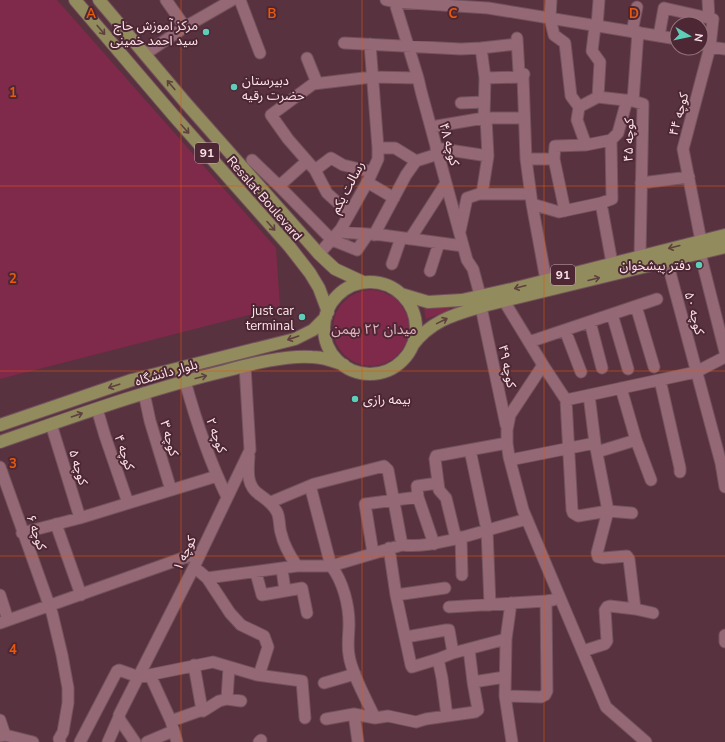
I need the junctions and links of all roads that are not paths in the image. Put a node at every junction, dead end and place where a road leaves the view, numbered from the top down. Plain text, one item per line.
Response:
1 (75, 0) edge
2 (100, 0) edge
3 (166, 0) edge
4 (232, 0) edge
5 (240, 0) edge
6 (551, 0) edge
7 (599, 0) edge
8 (708, 0) edge
9 (392, 1) edge
10 (507, 6) edge
11 (637, 7) dead end
12 (550, 18) junction
13 (711, 18) junction
14 (596, 26) junction
15 (185, 27) junction
16 (709, 29) edge
17 (635, 32) junction
18 (659, 36) junction
19 (669, 38) edge
20 (344, 43) dead end
21 (370, 44) junction
22 (408, 46) junction
23 (709, 46) edge
24 (481, 48) junction
25 (725, 49) edge
26 (260, 53) dead end
27 (145, 54) junction
28 (704, 56) edge
29 (307, 58) dead end
30 (372, 77) junction
31 (523, 77) junction
32 (418, 78) junction
33 (485, 78) junction
34 (317, 84) junction
35 (598, 97) junction
36 (630, 100) junction
37 (484, 102) junction
38 (461, 103) dead end
39 (579, 107) junction
40 (485, 118) junction
41 (524, 118) junction
42 (431, 127) junction
43 (611, 140) junction
44 (586, 144) junction
45 (378, 148) junction
46 (437, 151) junction
47 (488, 156) junction
48 (526, 159) junction
49 (554, 159) junction
50 (252, 160) dead end
51 (307, 161) junction
52 (416, 161) junction
53 (315, 170) junction
54 (372, 172) junction
55 (688, 178) junction
56 (367, 182) junction
57 (446, 184) junction
58 (641, 184) junction
59 (279, 186) junction
60 (482, 194) junction
61 (394, 198) junction
62 (531, 199) junction
63 (601, 203) junction
64 (565, 211) junction
65 (350, 214) junction
66 (460, 232) junction
67 (371, 234) junction
68 (725, 235) edge
69 (336, 236) junction
70 (405, 239) junction
71 (701, 241) junction
72 (439, 243) junction
73 (463, 246) junction
74 (725, 247) edge
75 (700, 253) junction
76 (319, 254) junction
77 (640, 256) junction
78 (667, 261) junction
79 (612, 263) junction
80 (392, 264) dead end
81 (430, 271) dead end
82 (546, 280) junction
83 (363, 282) junction
84 (401, 294) junction
85 (657, 299) dead end
86 (481, 301) junction
87 (504, 301) junction
88 (636, 306) junction
89 (612, 314) junction
90 (327, 315) junction
91 (590, 322) junction
92 (565, 330) junction
93 (529, 342) junction
94 (412, 346) junction
95 (725, 352) edge
96 (725, 357) edge
97 (344, 365) junction
98 (543, 365) junction
99 (245, 366) junction
100 (654, 367) dead end
101 (602, 368) dead end
102 (628, 370) dead end
103 (581, 372) dead end
104 (696, 372) junction
105 (660, 380) junction
106 (185, 381) junction
107 (621, 388) junction
108 (144, 393) junction
109 (589, 395) junction
110 (566, 400) junction
111 (46, 409) junction
112 (97, 409) junction
113 (51, 424) junction
114 (0, 425) edge
115 (506, 430) junction
116 (636, 440) junction
117 (0, 442) edge
118 (507, 443) junction
119 (596, 447) junction
120 (569, 448) junction
121 (250, 450) junction
122 (470, 450) junction
123 (510, 460) junction
124 (0, 467) edge
125 (680, 472) dead end
126 (217, 476) junction
127 (651, 480) dead end
128 (438, 483) junction
129 (314, 484) junction
130 (725, 487) edge
131 (171, 490) junction
132 (227, 497) junction
133 (418, 497) junction
134 (394, 500) junction
135 (271, 502) junction
136 (128, 503) junction
137 (608, 511) junction
138 (632, 513) dead end
139 (80, 518) junction
140 (527, 519) junction
141 (56, 524) junction
142 (487, 530) junction
143 (22, 533) junction
144 (459, 538) junction
145 (434, 544) junction
146 (402, 545) junction
147 (389, 548) junction
148 (200, 552) junction
149 (372, 553) junction
150 (297, 566) junction
151 (331, 566) junction
152 (194, 567) junction
153 (282, 569) junction
154 (256, 573) junction
155 (462, 575) dead end
156 (207, 578) junction
157 (445, 588) dead end
158 (285, 590) junction
159 (81, 595) junction
160 (396, 595) junction
161 (0, 596) edge
162 (560, 598) junction
163 (546, 601) junction
164 (511, 603) junction
165 (490, 605) junction
166 (49, 607) junction
167 (450, 607) dead end
168 (635, 609) junction
169 (307, 613) dead end
170 (653, 613) dead end
171 (4, 622) edge
172 (725, 635) edge
173 (406, 637) junction
174 (506, 639) junction
175 (725, 642) edge
176 (468, 649) junction
177 (583, 651) junction
178 (454, 653) junction
179 (438, 659) junction
180 (194, 665) junction
181 (229, 666) junction
182 (355, 674) junction
183 (257, 675) junction
184 (144, 676) junction
185 (505, 677) junction
186 (473, 682) junction
187 (324, 683) dead end
188 (505, 696) junction
189 (227, 699) junction
190 (241, 701) dead end
191 (202, 710) junction
192 (354, 714) junction
193 (447, 716) junction
194 (119, 717) junction
195 (305, 718) dead end
196 (375, 718) junction
197 (326, 719) dead end
198 (0, 720) edge
199 (172, 726) junction
200 (3, 735) edge
201 (58, 741) edge
202 (33, 742) edge
203 (80, 742) edge
204 (108, 742) edge
205 (135, 742) edge
206 (147, 742) edge
207 (177, 742) edge
208 (358, 742) edge
209 (512, 742) edge
210 (646, 742) edge

1 -> 90 main road, Resalat Boulevard / 91
2 - 27 main road, Resalat Boulevard / 91
3 - 15 street
4 - 15 street
5 - 26 street
6 - 12 street
7 - 14 street
8 - 13 street, کوچه ۴۴
9 - 10 street
9 - 22 street, کوچه ۴۸
10 - 12 street
11 - 17 street, کوچه ۴۵
12 - 14 street
12 - 39 street
13 - 16 street, کوچه ۴۴
13 - 18 street
14 - 17 street
14 - 35 street
15 - 27 street
17 - 18 street
17 - 36 street, کوچه ۴۵
18 - 19 street
20 - 21 street
21 - 22 street
21 - 30 street, رسالت یکم
22 - 24 street
22 - 32 street, کوچه ۴۸
23 - 25 street
24 - 31 street
24 - 33 street
76 -> 27 main road, Resalat Boulevard / 91
28 - 55 street, کوچه ۴۴
29 - 34 street
30 - 32 street
30 - 34 street
30 - 45 street, رسالت یکم
31 - 33 street
31 - 41 street
32 - 42 street, کوچه ۴۸
33 - 37 street
34 - 51 street
35 - 36 street
35 - 39 street
36 - 43 street
36 - 58 street, کوچه ۴۵
37 - 38 street
37 - 40 street
39 - 44 street
40 - 41 street
40 - 42 street
40 - 47 street
41 - 48 street
42 - 46 street, کوچه ۴۸
43 - 44 street
43 - 63 street
44 - 49 street
45 - 52 street
45 - 54 street, رسالت یکم
46 - 47 street
46 - 52 street
46 - 57 street, کوچه ۴۸
47 - 60 street
48 - 49 street
48 - 62 street
49 - 64 street
50 - 59 street
51 - 53 street
51 - 59 street
52 - 61 street
53 - 54 street
53 - 65 street
54 - 56 street, رسالت یکم
55 - 58 street
55 - 71 street, کوچه ۴۴
56 - 61 street
56 - 65 street, رسالت یکم
57 - 66 street, کوچه ۴۸
57 - 70 street
58 - 77 street, کوچه ۴۵
59 - 69 street
60 - 62 street
60 - 66 street
61 - 67 street
62 - 64 street
62 - 82 street
63 - 64 street
63 - 79 street
65 - 69 street, رسالت یکم
66 - 73 street, کوچه ۴۸
67 - 69 street
67 - 69 street
67 - 70 street
68 - 71 main road, 91
69 - 76 street, رسالت یکم
70 - 72 street
70 - 80 street
71 -> 77 main road, 91
72 - 73 street
72 - 81 street
73 - 86 street, کوچه ۴۸
74 - 75 main road, 91
75 - 78 main road, 91
75 - 95 street
76 - 83 main road, Resalat Boulevard / 91
77 - 79 main road, 91
87 -> 78 main road, 91
78 - 104 street, کوچه ۵۰
79 - 82 main road, 91
82 -> 86 main road, 91
83 - 84 main road, 91
83 - 90 main road, 91
84 - 86 main road, 91
84 - 94 main road, 91
85 - 88 street
86 - 87 main road, 91
94 -> 86 main road, 91
86 - 115 street, کوچه ۴۹
87 - 93 street
88 - 89 street
88 - 100 street
89 - 91 street
89 - 102 street
90 - 97 main road, 91
90 -> 111 main road, بلوار دانشگاه
91 - 92 street
91 - 101 street
92 - 93 street
92 - 103 street
93 - 98 street
94 - 97 main road, 91
96 - 104 street
97 - 99 main road, بلوار دانشگاه
98 - 110 street
98 - 115 street
106 -> 99 main road, بلوار دانشگاه
99 - 121 street, کوچه ۱
104 - 105 street
104 - 130 street, کوچه ۵۰
105 - 107 street
105 - 125 street
106 - 108 main road, بلوار دانشگاه
106 - 126 street, کوچه ۲
107 - 109 street
107 - 116 street
108 - 112 main road, بلوار دانشگاه
108 - 131 street, کوچه ۳
109 - 110 street
109 - 119 street
110 - 120 street
111 - 113 main road
111 - 114 main road, بلوار دانشگاه
113 -> 112 main road, بلوار دانشگاه
112 - 136 street, کوچه ۴
113 - 117 main road, بلوار دانشگاه
113 - 139 street, کوچه ۵
115 - 118 street, کوچه ۴۹
116 - 119 street
116 - 127 street
118 - 122 street
118 - 123 street, کوچه ۴۹
119 - 120 street
119 - 137 street
120 - 123 street
120 - 137 street
121 - 132 street, کوچه ۱
121 - 135 street
122 - 128 street
122 - 142 street
123 - 140 street, کوچه ۴۹
124 - 143 street, کوچه ۶
126 - 131 street
126 - 132 street, کوچه ۲
128 - 133 street
128 - 144 street
129 - 134 street
129 - 135 street
129 - 151 street
131 - 136 street
132 - 148 street, کوچه ۱
133 - 134 street
133 - 145 street
134 - 146 street
134 - 149 street
135 - 150 street
136 - 139 street
137 - 138 street
137 - 168 street
139 - 141 street
140 - 142 street
140 - 162 street, کوچه ۴۹
141 - 143 street
141 - 159 street
142 - 144 street
142 - 165 street
143 - 166 street, کوچه ۶
144 - 145 street
144 - 155 street
145 - 146 street
146 - 147 street
147 - 149 street
147 - 160 street
148 - 152 street, کوچه ۱
148 - 159 street
149 - 151 street
150 - 151 street
150 - 153 street
151 - 182 street
152 - 156 street
152 - 184 street, کوچه ۱
153 - 154 street
153 - 158 street
154 - 156 street
154 - 158 street
156 - 183 street
157 - 160 street
158 - 169 street
159 - 166 street
160 - 173 street
161 - 171 street
162 - 163 street
162 - 177 street, کوچه ۴۹
163 - 164 street
163 - 188 street
164 - 165 street
164 - 174 street
165 - 167 street
166 - 171 street
166 - 201 street, کوچه ۶
168 - 170 street
168 - 177 street
172 - 175 street
173 - 178 street
173 - 179 street
174 - 176 street
174 - 185 street
176 - 178 street
176 - 186 street
177 - 210 street, کوچه ۴۹
178 - 179 street
179 - 193 street
180 - 181 street
180 - 184 street
180 - 191 street
181 - 183 street
181 - 189 street
182 - 187 street
182 - 196 street
183 - 195 street
184 - 194 street, کوچه ۱
184 - 199 street
184 - 203 street
185 - 186 street
185 - 188 street
186 - 193 street
188 - 209 street
189 - 190 street
189 - 191 street
191 - 199 street
192 - 196 street
192 - 197 street
192 - 208 street
193 - 196 street
194 - 204 street, کوچه ۱
194 - 205 street
198 - 200 street
199 - 206 street
199 - 207 street
200 - 202 street

